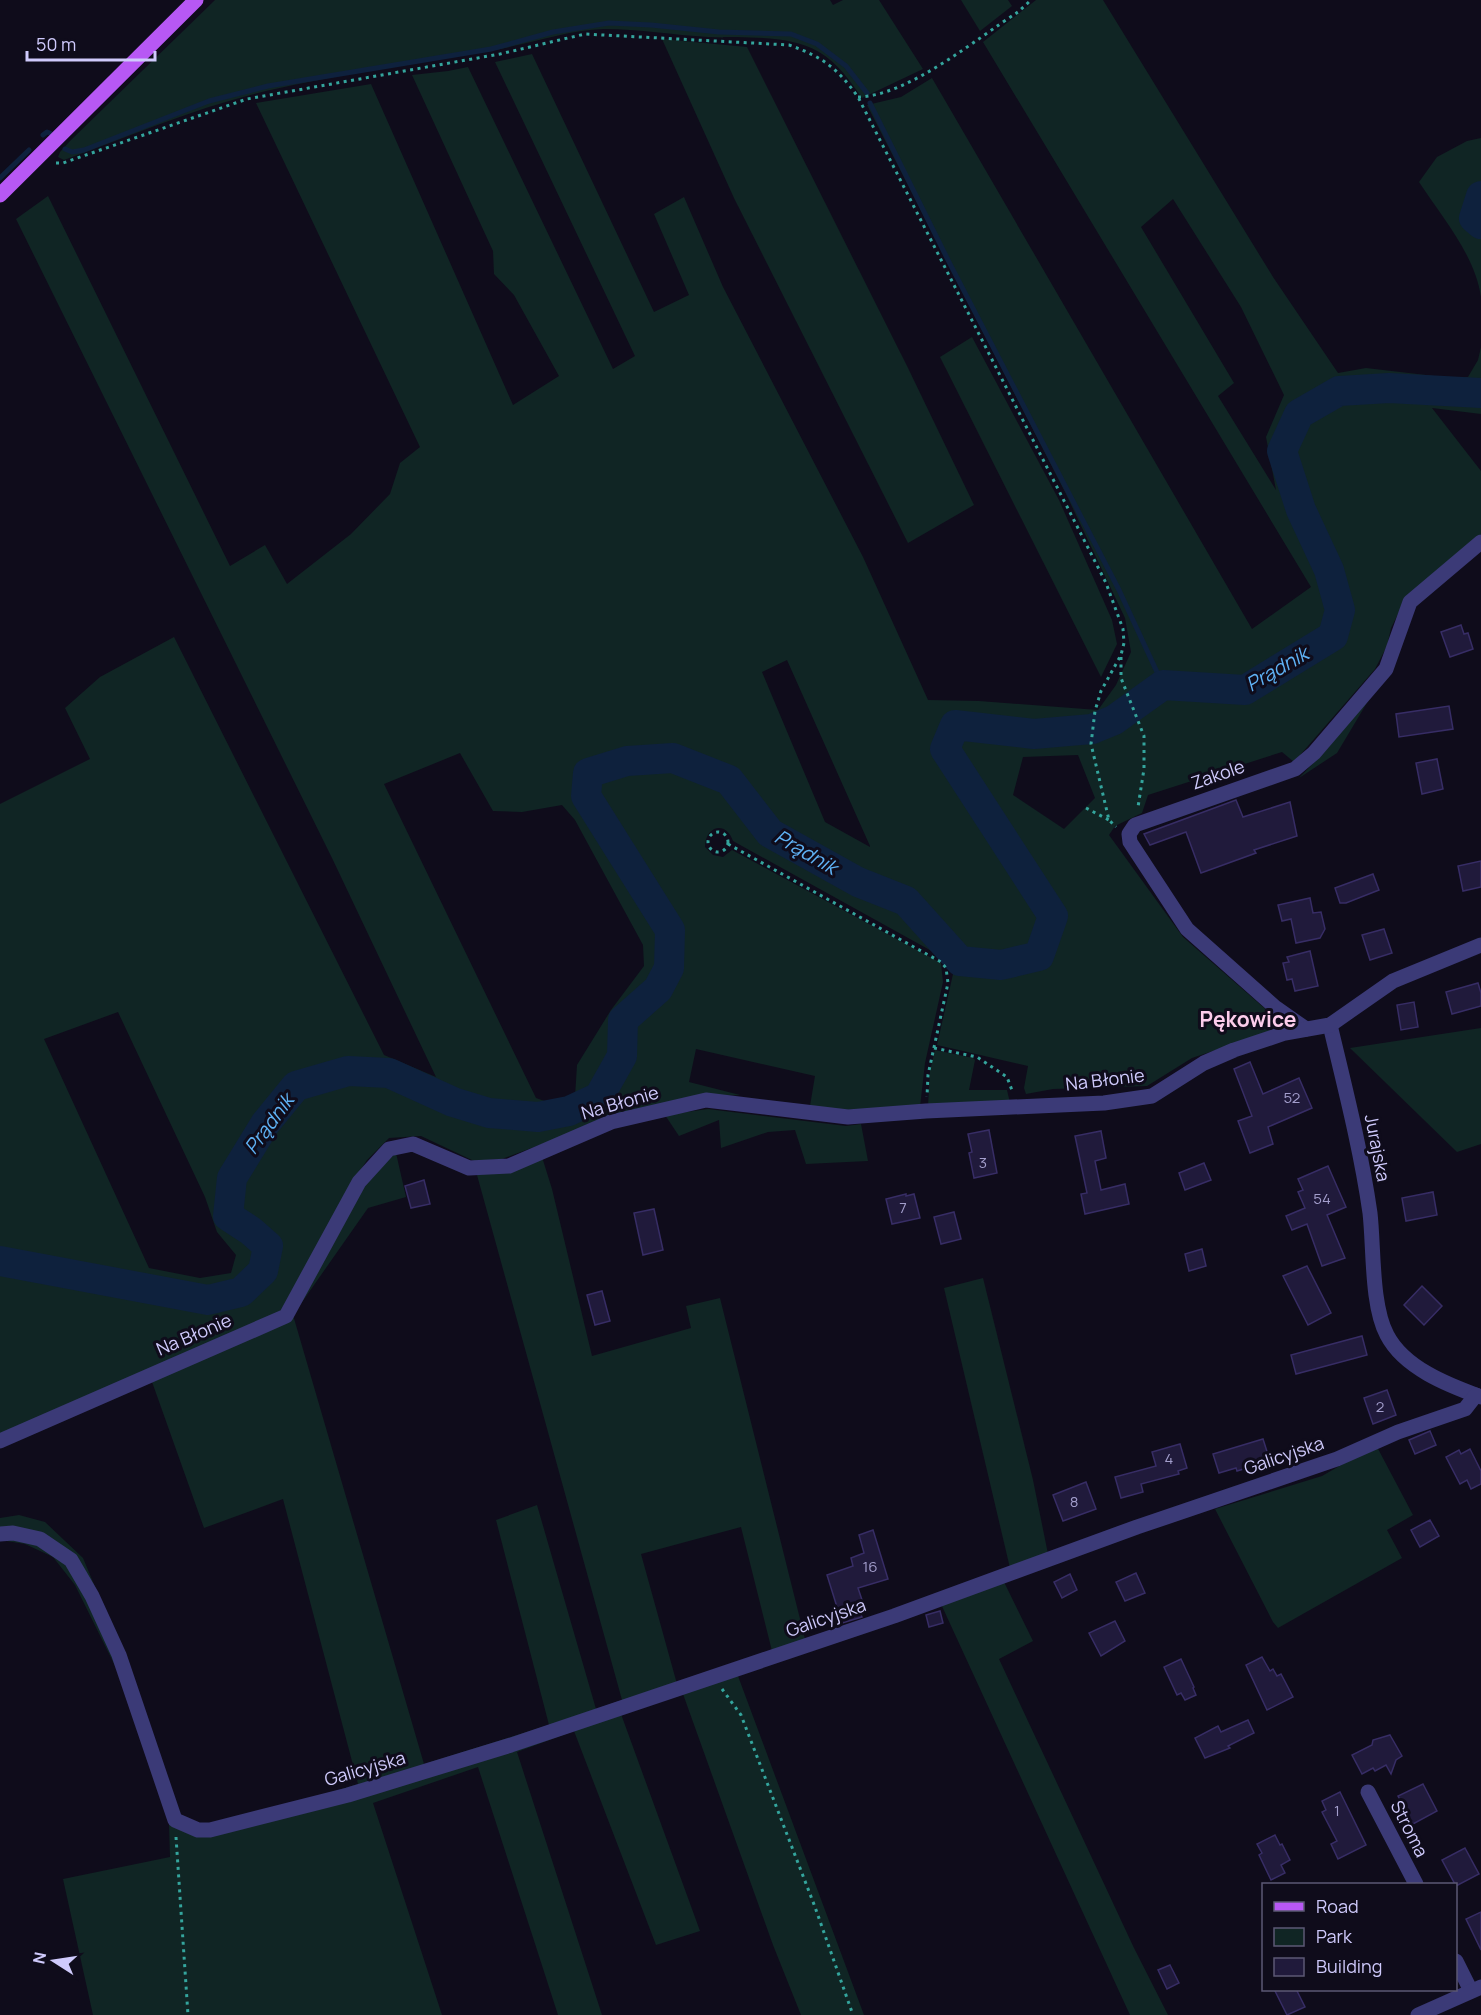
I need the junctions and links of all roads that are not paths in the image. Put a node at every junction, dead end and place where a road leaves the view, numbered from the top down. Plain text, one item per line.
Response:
1 (196, 0) edge
2 (0, 195) edge
3 (1481, 542) edge
4 (1481, 945) edge
5 (1330, 1025) junction
6 (1306, 1029) junction
7 (1478, 1396) edge
8 (0, 1442) edge
9 (0, 1534) edge
10 (1368, 1792) dead end
11 (1415, 1883) edge
12 (1457, 1964) edge
13 (1476, 1989) edge
14 (1418, 2015) edge

1 - 2 main road
3 - 6 street, Zakole
4 - 5 street
5 - 6 street, Na Błonie
5 - 7 street, Jurajska
6 - 8 street, Na Błonie
7 - 9 street, Galicyjska
10 - 11 street, Stroma
12 - 13 street
13 - 14 street

